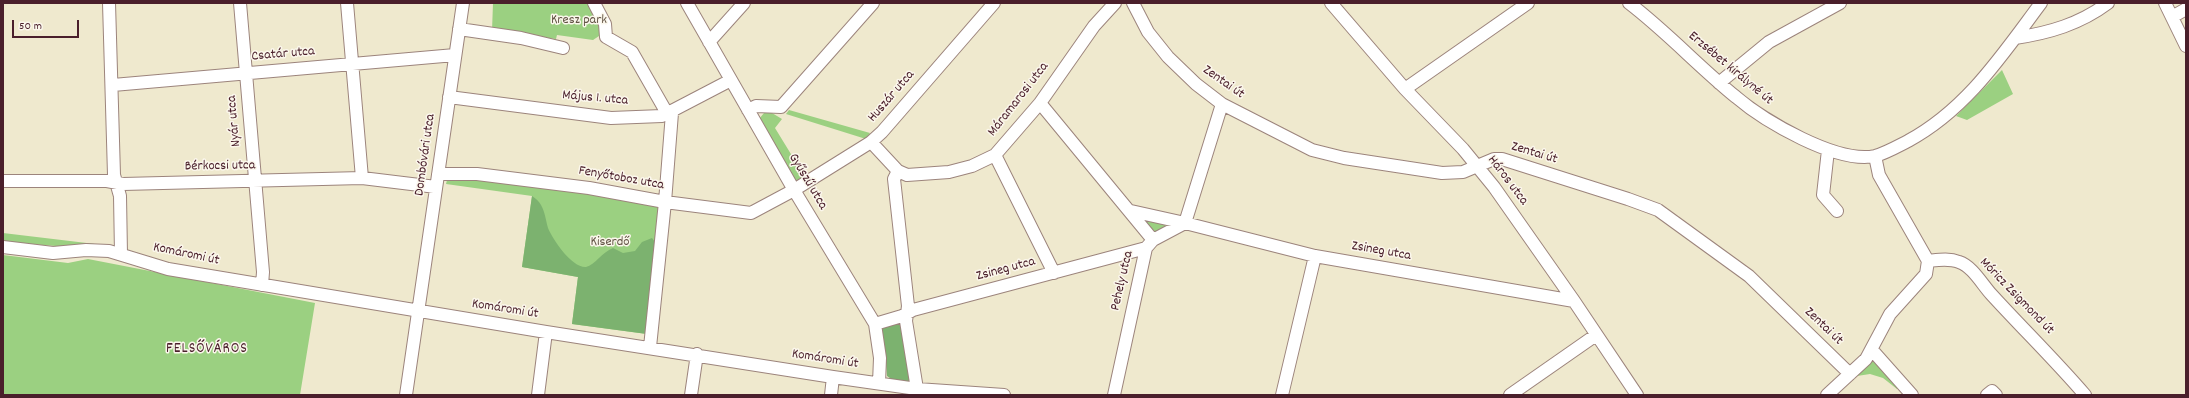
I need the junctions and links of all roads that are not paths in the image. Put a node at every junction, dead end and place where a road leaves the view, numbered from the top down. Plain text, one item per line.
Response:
1 (109, 3) edge
2 (240, 3) edge
3 (347, 3) edge
4 (463, 3) edge
5 (594, 3) edge
6 (687, 3) edge
7 (744, 3) edge
8 (873, 3) edge
9 (994, 3) edge
10 (1115, 3) edge
11 (1133, 3) edge
12 (1331, 3) edge
13 (1528, 3) edge
14 (1629, 3) edge
15 (1840, 3) edge
16 (2041, 3) edge
17 (2108, 3) edge
18 (2166, 3) edge
19 (2186, 9) edge
20 (2172, 17) junction
21 (459, 29) junction
22 (2015, 38) junction
23 (709, 42) junction
24 (2186, 46) edge
25 (563, 48) dead end
26 (455, 55) junction
27 (352, 64) junction
28 (246, 74) junction
29 (731, 80) junction
30 (1719, 83) junction
31 (113, 85) junction
32 (1405, 89) junction
33 (449, 97) junction
34 (1040, 103) junction
35 (1222, 104) junction
36 (748, 110) junction
37 (670, 114) junction
38 (871, 142) junction
39 (1828, 150) junction
40 (995, 155) junction
41 (1874, 156) junction
42 (1478, 167) junction
43 (898, 171) junction
44 (438, 174) junction
45 (362, 178) junction
46 (3, 181) edge
47 (255, 181) junction
48 (116, 183) junction
49 (436, 187) junction
50 (794, 190) junction
51 (666, 202) junction
52 (1837, 211) dead end
53 (1131, 212) junction
54 (1185, 223) junction
55 (1149, 244) junction
56 (3, 247) edge
57 (121, 254) junction
58 (1315, 256) junction
59 (1928, 262) junction
60 (1054, 273) junction
61 (262, 285) junction
62 (1574, 301) junction
63 (420, 311) junction
64 (907, 313) junction
65 (875, 324) junction
66 (546, 332) junction
67 (1596, 335) junction
68 (650, 347) junction
69 (1872, 350) junction
70 (697, 354) junction
71 (1850, 374) junction
72 (833, 376) junction
73 (879, 383) junction
74 (917, 389) junction
75 (406, 395) edge
76 (538, 395) edge
77 (691, 395) edge
78 (831, 395) edge
79 (1004, 395) edge
80 (1114, 395) edge
81 (1282, 395) edge
82 (1510, 395) edge
83 (1637, 395) edge
84 (1827, 395) edge
85 (1912, 395) edge
86 (1986, 395) edge
87 (1996, 395) edge
88 (2085, 395) edge

1 - 31 street
2 - 28 street, Nyár utca
3 - 27 street
4 - 21 street, Dombóvári utca
5 - 37 street
6 - 23 street, Gyűszű utca
7 - 23 street
8 - 36 street
9 - 38 street, Huszár utca
10 - 34 street, Máramarosi utca
11 - 35 street, Zentai út
12 - 32 street, Háros utca
13 - 32 street
14 - 30 street, Erzsébet királyné út
15 - 30 street
16 - 22 street, Erzsébet királyné út
17 - 22 street
18 - 20 street
19 - 20 street
20 - 24 street
21 - 25 street
21 - 26 street, Dombóvári utca
22 - 41 street, Erzsébet királyné út
23 - 29 street, Gyűszű utca
26 - 27 street, Csatár utca
26 - 33 street, Dombóvári utca
27 - 28 street, Csatár utca
27 - 45 street
28 - 31 street, Csatár utca
28 - 47 street, Nyár utca
29 - 36 street, Gyűszű utca
29 - 37 street, Május 1. utca
30 - 39 street, Erzsébet királyné út
31 - 48 street
32 - 42 street, Háros utca
33 - 37 street, Május 1. utca
33 - 44 street, Dombóvári utca
34 - 40 street, Máramarosi utca
34 - 53 street
35 - 42 street, Zentai út
35 - 54 street
36 - 50 street, Gyűszű utca
37 - 51 street
38 - 43 street
38 - 50 street, Huszár utca
39 - 41 street, Erzsébet királyné út
39 - 52 street
40 - 43 street, Máramarosi utca
40 - 60 street
41 - 59 street
42 - 62 street, Háros utca
42 - 71 street, Zentai út
43 - 64 street
44 - 49 street, Dombóvári utca
44 - 51 street, Fenyőtoboz utca
45 - 47 street, Bérkocsi utca
45 - 49 street, Bérkocsi utca
46 - 48 street, Bérkocsi utca
47 - 48 street, Bérkocsi utca
47 - 61 street, Nyár utca
48 - 57 street
49 - 63 street, Dombóvári utca
50 - 51 street, Fenyőtoboz utca
50 - 65 street, Gyűszű utca
51 - 68 street
53 - 54 street, Zsineg utca
53 - 55 street
54 - 55 street, Pehely utca
54 - 58 street, Zsineg utca
55 - 60 street, Zsineg utca
55 - 80 street, Pehely utca
56 - 57 street, Komáromi út
57 - 61 street, Komáromi út
58 - 62 street, Zsineg utca
58 - 81 street
59 - 69 street
59 - 88 street, Móricz Zsigmond út
60 - 64 street, Zsineg utca
61 - 63 street, Komáromi út
62 - 67 street, Háros utca
63 - 66 street, Komáromi út
63 - 75 street, Dombóvári utca
64 - 65 street, Zsineg utca
64 - 74 street
65 - 73 street, Gyűszű utca
66 - 68 street, Komáromi út
66 - 76 street
67 - 82 street
67 - 83 street, Háros utca
68 - 70 street, Komáromi út
69 - 71 street
69 - 85 street
70 - 72 street, Komáromi út
70 - 77 street
71 - 84 street
72 - 73 street, Komáromi út
72 - 78 street
73 - 74 street, Komáromi út
74 - 79 street, Komáromi út
86 - 87 street

